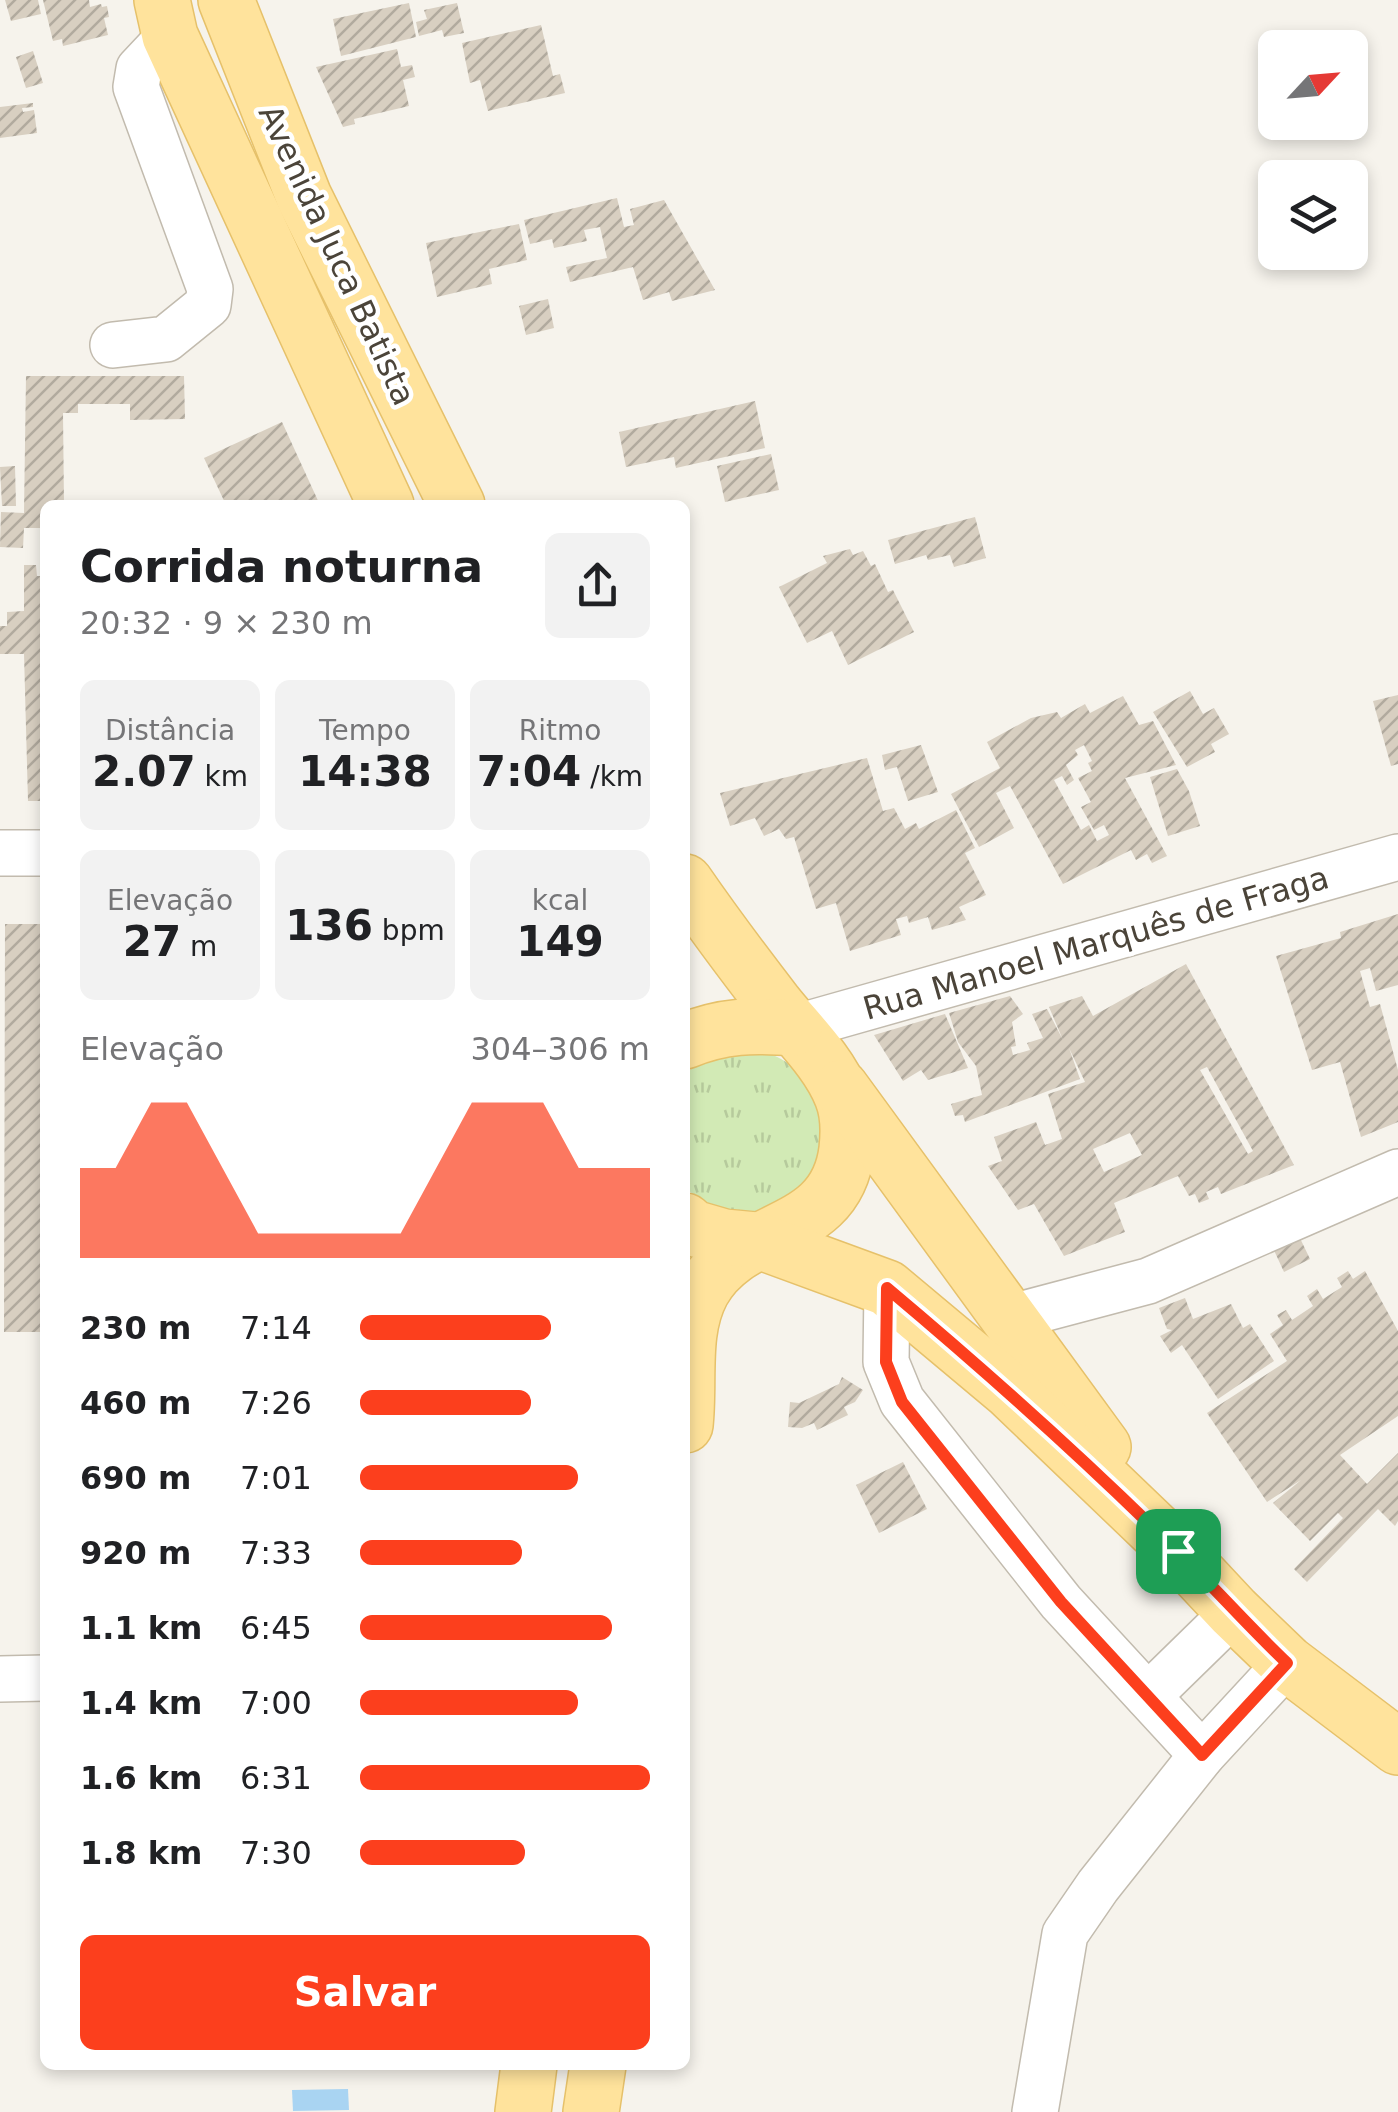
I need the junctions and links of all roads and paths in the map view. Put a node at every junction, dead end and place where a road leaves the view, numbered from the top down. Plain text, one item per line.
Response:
1 (226, 0) edge
2 (166, 18) edge
3 (113, 345) dead end
4 (384, 500) edge
5 (455, 500) edge
6 (0, 853) edge
7 (40, 853) edge
8 (1398, 857) edge
9 (690, 889) edge
10 (690, 1040) edge
11 (811, 1049) junction
12 (1398, 1172) edge
13 (690, 1225) edge
14 (756, 1240) junction
15 (887, 1288) junction
16 (1012, 1317) junction
17 (690, 1323) edge
18 (1178, 1551) junction
19 (1234, 1612) junction
20 (1287, 1663) junction
21 (40, 1678) edge
22 (0, 1679) edge
23 (1148, 1696) junction
24 (1398, 1747) edge
25 (1202, 1755) junction
26 (528, 2070) edge
27 (597, 2070) edge
28 (524, 2112) edge
29 (590, 2112) edge
30 (1035, 2112) edge

1 - 5 main road, Avenida Juca Batista
2 - 3 street
2 - 4 main road, Avenida Juca Batista
6 - 7 street
8 - 11 street, Rua Manoel Marquês de Fraga
9 - 11 main road
10 - 11 main road
11 - 14 main road
11 - 16 main road
12 - 16 street
13 - 14 main road
14 - 15 main road
14 - 17 main road
15 - 18 main road
15 - 23 street
16 - 18 main road
18 - 19 main road
19 - 20 main road
19 - 23 street
20 - 24 main road
20 - 25 street
21 - 22 street
23 - 25 street
25 - 30 street
26 - 28 main road
27 - 29 main road

